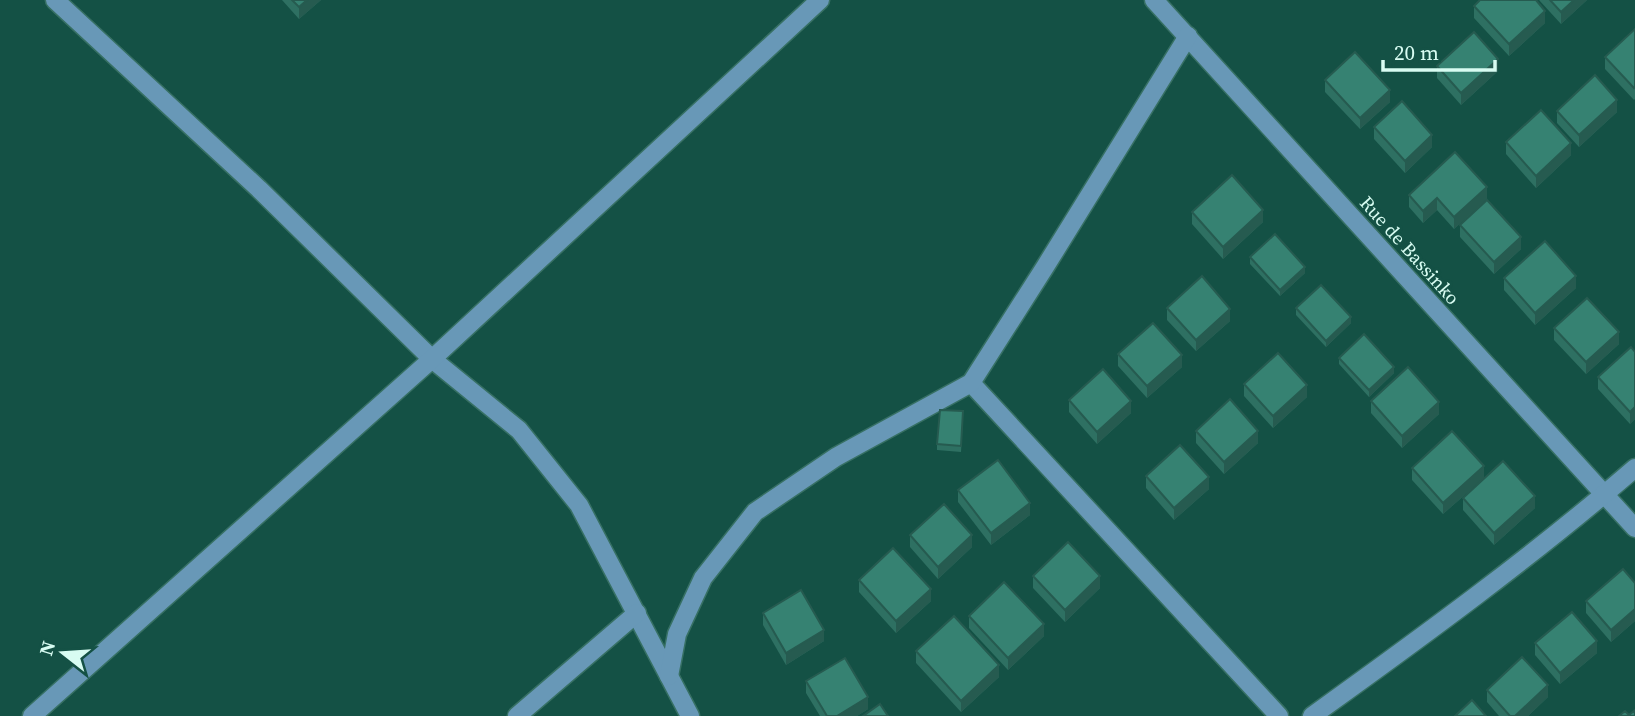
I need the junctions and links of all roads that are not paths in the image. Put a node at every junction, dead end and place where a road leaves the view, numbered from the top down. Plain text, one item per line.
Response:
1 (55, 0) edge
2 (820, 0) edge
3 (1154, 0) edge
4 (1188, 36) junction
5 (432, 359) junction
6 (971, 383) junction
7 (1635, 468) edge
8 (1605, 494) junction
9 (1635, 528) edge
10 (637, 614) junction
11 (669, 676) junction
12 (32, 716) edge
13 (517, 716) edge
14 (690, 716) edge
15 (1279, 716) edge
16 (1312, 716) edge

1 - 5 street
2 - 5 street
3 - 4 street, Rue de Bassinko
4 - 6 street
4 - 8 street, Rue de Bassinko
5 - 10 street
5 - 12 street
6 - 11 street
6 - 15 street
7 - 8 street
8 - 9 street, Rue de Bassinko
8 - 16 street
10 - 11 street
10 - 13 street
11 - 14 street

